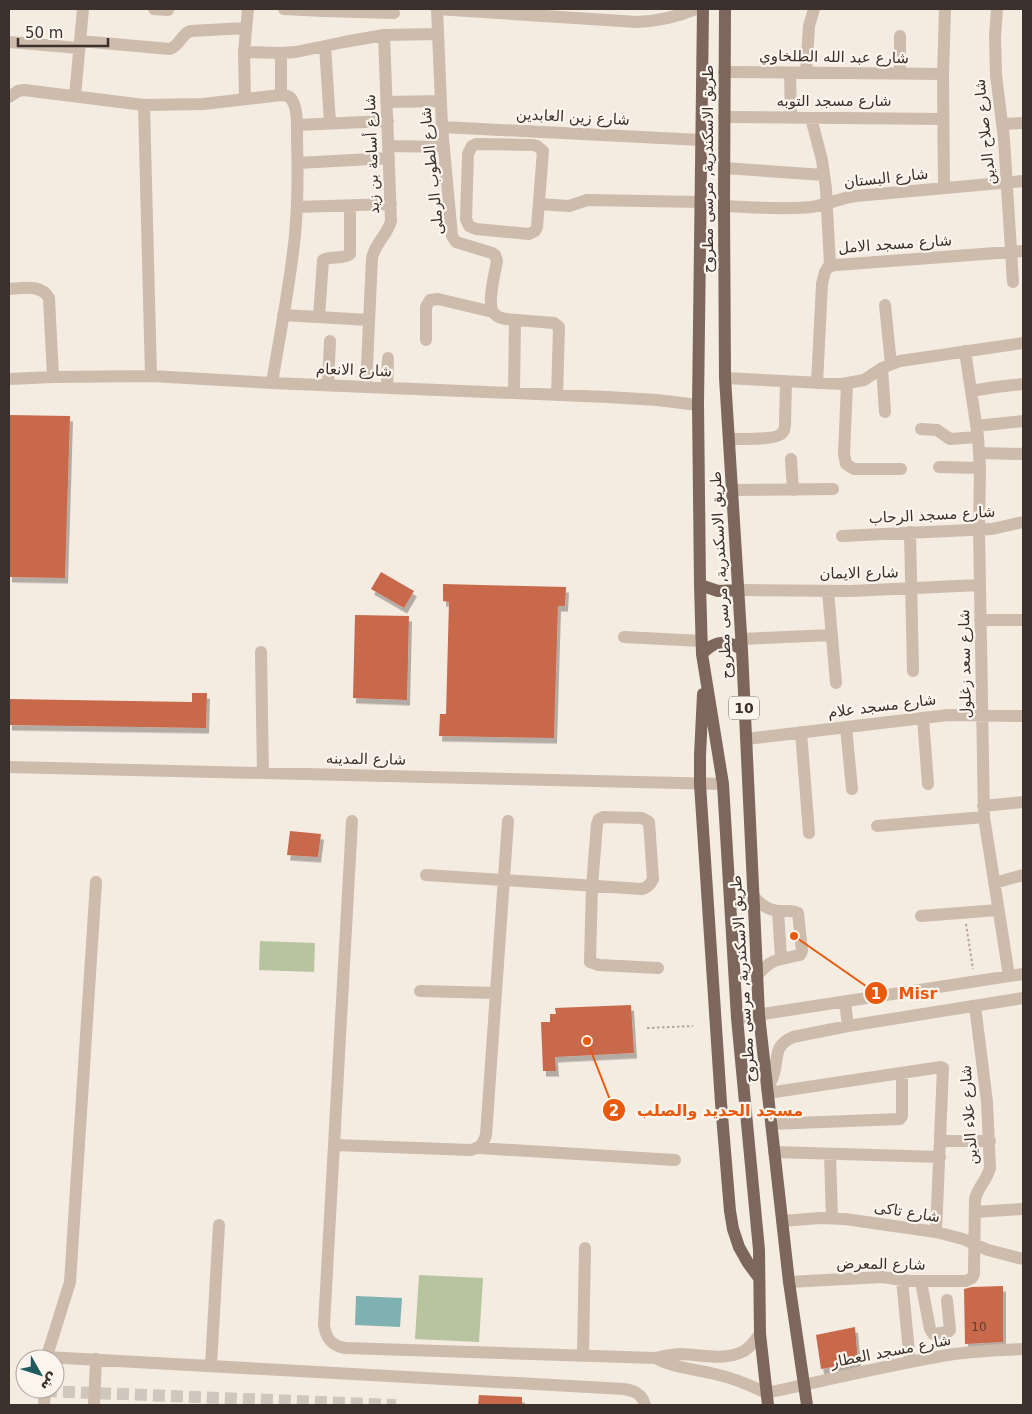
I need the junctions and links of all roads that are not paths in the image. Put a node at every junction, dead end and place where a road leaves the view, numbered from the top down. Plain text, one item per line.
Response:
1 (83, 9) edge
2 (154, 9) edge
3 (248, 9) edge
4 (284, 9) edge
5 (437, 9) edge
6 (696, 9) edge
7 (703, 9) edge
8 (725, 9) edge
9 (814, 9) edge
10 (945, 9) edge
11 (997, 9) edge
12 (168, 10) edge
13 (394, 11) edge
14 (246, 28) junction
15 (438, 34) junction
16 (389, 35) junction
17 (900, 36) dead end
18 (9, 42) edge
19 (80, 44) junction
20 (324, 46) junction
21 (244, 52) junction
22 (281, 53) junction
23 (724, 72) junction
24 (790, 73) junction
25 (806, 73) junction
26 (900, 74) junction
27 (943, 74) junction
28 (281, 95) junction
29 (75, 96) junction
30 (9, 97) edge
31 (245, 99) junction
32 (441, 101) junction
33 (387, 102) junction
34 (144, 105) junction
35 (724, 117) junction
36 (791, 117) junction
37 (810, 118) junction
38 (943, 118) junction
39 (388, 121) junction
40 (1023, 123) edge
41 (330, 124) junction
42 (1003, 124) junction
43 (297, 125) junction
44 (442, 127) junction
45 (702, 140) junction
46 (444, 147) junction
47 (389, 152) junction
48 (298, 163) junction
49 (724, 168) junction
50 (824, 174) junction
51 (1023, 181) edge
52 (1007, 182) junction
53 (944, 188) junction
54 (701, 202) junction
55 (391, 204) junction
56 (539, 204) junction
57 (828, 204) junction
58 (350, 206) junction
59 (724, 206) junction
60 (297, 207) junction
61 (1017, 252) edge
62 (830, 266) junction
63 (1013, 282) dead end
64 (9, 289) edge
65 (885, 304) dead end
66 (493, 312) junction
67 (283, 315) junction
68 (319, 317) junction
69 (369, 320) junction
70 (515, 320) junction
71 (426, 340) dead end
72 (330, 341) dead end
73 (1023, 343) edge
74 (965, 351) junction
75 (388, 358) dead end
76 (886, 366) junction
77 (152, 376) junction
78 (53, 377) junction
79 (725, 378) junction
80 (9, 379) edge
81 (786, 381) junction
82 (272, 383) junction
83 (817, 383) junction
84 (846, 384) junction
85 (1023, 384) edge
86 (328, 385) junction
87 (366, 387) junction
88 (387, 388) junction
89 (971, 391) junction
90 (514, 393) junction
91 (557, 395) junction
92 (698, 406) junction
93 (885, 412) dead end
94 (1023, 421) edge
95 (921, 429) dead end
96 (977, 431) junction
97 (729, 439) junction
98 (980, 453) junction
99 (1023, 454) edge
100 (791, 459) dead end
101 (939, 467) dead end
102 (980, 468) junction
103 (902, 469) dead end
104 (832, 489) dead end
105 (732, 490) junction
106 (793, 490) junction
107 (1023, 522) edge
108 (979, 529) junction
109 (910, 532) junction
110 (842, 536) dead end
111 (700, 585) junction
112 (980, 585) junction
113 (911, 588) junction
114 (738, 590) junction
115 (828, 591) junction
116 (980, 620) junction
117 (1023, 620) edge
118 (832, 635) junction
119 (624, 637) dead end
120 (741, 644) junction
121 (702, 647) junction
122 (261, 652) dead end
123 (913, 672) dead end
124 (705, 677) junction
125 (836, 682) dead end
126 (982, 716) junction
127 (1023, 716) edge
128 (923, 718) junction
129 (846, 727) junction
130 (801, 732) junction
131 (746, 739) junction
132 (9, 767) edge
133 (263, 773) junction
134 (700, 784) junction
135 (723, 784) junction
136 (928, 784) dead end
137 (852, 789) dead end
138 (1023, 802) edge
139 (983, 812) junction
140 (352, 821) dead end
141 (508, 821) dead end
142 (877, 826) dead end
143 (809, 833) dead end
144 (426, 875) dead end
145 (1023, 875) edge
146 (504, 880) junction
147 (96, 882) dead end
148 (994, 883) junction
149 (592, 886) junction
150 (753, 896) junction
151 (998, 910) junction
152 (778, 911) junction
153 (921, 916) dead end
154 (780, 958) junction
155 (658, 968) dead end
156 (1023, 974) edge
157 (757, 975) junction
158 (1009, 976) junction
159 (420, 991) dead end
160 (496, 993) junction
161 (1023, 998) edge
162 (844, 1002) junction
163 (975, 1006) junction
164 (759, 1015) junction
165 (737, 1018) junction
166 (848, 1026) junction
167 (902, 1073) junction
168 (767, 1090) junction
169 (771, 1124) junction
170 (941, 1141) junction
171 (990, 1141) junction
172 (334, 1145) junction
173 (478, 1148) junction
174 (774, 1152) junction
175 (830, 1154) junction
176 (940, 1158) junction
177 (675, 1160) dead end
178 (1022, 1209) edge
179 (975, 1212) junction
180 (832, 1218) junction
181 (782, 1221) junction
182 (219, 1225) dead end
183 (936, 1232) junction
184 (974, 1244) junction
185 (585, 1248) dead end
186 (1023, 1259) edge
187 (759, 1278) junction
188 (972, 1278) joint
189 (902, 1280) junction
190 (789, 1282) junction
191 (921, 1282) junction
192 (947, 1300) dead end
193 (760, 1334) junction
194 (49, 1349) edge
195 (1023, 1349) edge
196 (732, 1355) junction
197 (582, 1356) junction
198 (65, 1358) edge
199 (96, 1358) junction
200 (655, 1358) junction
201 (910, 1362) junction
202 (211, 1365) junction
203 (732, 1379) junction
204 (804, 1385) junction
205 (767, 1399) edge
206 (94, 1405) edge
207 (644, 1405) edge
208 (807, 1405) edge

1 - 19 street
2 - 12 street
3 - 14 street
4 - 13 street
5 - 6 street
5 - 15 street, شارع الطوب الرملى
7 - 45 main road, طريق الاسكندرية, مرسى مطروح / 10
8 - 23 main road, طريق الاسكندرية, مرسى مطروح / 10
9 - 25 street
10 - 27 street
11 - 42 street, شارع صلاح الدين
13 - 16 street, شارع أسامة بن زيد
14 - 19 street
14 - 21 street
15 - 16 street
15 - 32 street, شارع الطوب الرملى
16 - 20 street
16 - 33 street, شارع أسامة بن زيد
17 - 26 street
18 - 19 street
19 - 29 street
20 - 22 street
20 - 41 street
21 - 22 street
21 - 31 street
22 - 28 street
23 - 24 street, شارع عبد الله الطلخاوي
23 - 35 main road, طريق الاسكندرية, مرسى مطروح / 10
24 - 25 street, شارع عبد الله الطلخاوي
24 - 36 street
25 - 26 street, شارع عبد الله الطلخاوي
26 - 27 street, شارع عبد الله الطلخاوي
27 - 38 street
28 - 31 street
28 - 43 street
29 - 30 street
29 - 34 street
31 - 34 street
32 - 33 street
32 - 44 street, شارع الطوب الرملى
33 - 39 street, شارع أسامة بن زيد
34 - 77 street
35 - 36 street, شارع مسجد التوبه
35 - 49 main road, طريق الاسكندرية, مرسى مطروح / 10
36 - 37 street, شارع مسجد التوبه
37 - 38 street, شارع مسجد التوبه
37 - 50 street
38 - 53 street
39 - 41 street
39 - 47 street, شارع أسامة بن زيد
40 - 42 street
41 - 43 street
42 - 52 street, شارع صلاح الدين
43 - 48 street
44 - 45 street, شارع زين العابدين
44 - 46 street, شارع الطوب الرملى
45 - 54 main road, طريق الاسكندرية, مرسى مطروح / 10
46 - 47 street
46 - 66 street, شارع الطوب الرملى
47 - 48 street
47 - 55 street, شارع أسامة بن زيد
48 - 60 street
49 - 50 street
49 - 59 main road, طريق الاسكندرية, مرسى مطروح / 10
50 - 57 street
51 - 52 street, شارع البستان
52 - 53 street, شارع البستان
52 - 61 street, شارع صلاح الدين
53 - 57 street, شارع البستان
54 - 56 street
54 - 92 main road, طريق الاسكندرية, مرسى مطروح / 10
55 - 58 street
55 - 69 street, شارع أسامة بن زيد
56 - 56 street
57 - 59 street, شارع البستان
57 - 62 street
58 - 60 street
58 - 68 street
59 - 79 main road, طريق الاسكندرية, مرسى مطروح / 10
60 - 67 street
61 - 62 street, شارع مسجد الامل
61 - 63 street, شارع صلاح الدين
62 - 83 street, شارع مسجد الامل
64 - 78 street
65 - 76 street
66 - 70 street
66 - 71 street
67 - 68 street
67 - 82 street
68 - 69 street
69 - 87 street, شارع أسامة بن زيد
70 - 90 street
70 - 91 street
72 - 86 street
73 - 74 street
74 - 76 street
74 - 89 street, شارع سعد زغلول
75 - 88 street
76 - 84 street
76 - 93 street
77 - 78 street, شارع الانعام
77 - 82 street, شارع الانعام
78 - 80 street, شارع الانعام
79 - 81 street
79 - 97 main road, طريق الاسكندرية, مرسى مطروح / 10
81 - 83 street
81 - 97 street
82 - 86 street, شارع الانعام
83 - 84 street
84 - 103 street
85 - 89 street
86 - 87 street, شارع الانعام
87 - 88 street, شارع الانعام
88 - 90 street, شارع الانعام
89 - 96 street, شارع سعد زغلول
90 - 91 street, شارع الانعام
91 - 92 street, شارع الانعام
92 - 111 main road, طريق الاسكندرية, مرسى مطروح / 10
94 - 96 street
95 - 96 street
96 - 98 street, شارع سعد زغلول
97 - 105 main road, طريق الاسكندرية, مرسى مطروح / 10
98 - 99 street
98 - 102 street, شارع سعد زغلول
100 - 106 street
101 - 102 street
102 - 108 street, شارع سعد زغلول
104 - 106 street
105 - 106 street
105 - 114 main road, طريق الاسكندرية, مرسى مطروح / 10
107 - 108 street, شارع مسجد الرحاب
108 - 109 street, شارع مسجد الرحاب
108 - 112 street, شارع سعد زغلول
109 - 110 street, شارع مسجد الرحاب
109 - 113 street
111 - 114 main road
111 - 121 main road, طريق الاسكندرية, مرسى مطروح / 10
112 - 113 street, شارع الايمان
112 - 116 street, شارع سعد زغلول
113 - 115 street, شارع الايمان
113 - 123 street
114 - 115 street, شارع الايمان
114 - 120 main road, طريق الاسكندرية, مرسى مطروح / 10
115 - 118 street
116 - 117 street
116 - 126 street, شارع سعد زغلول
118 - 120 street
118 - 125 street
119 - 121 street
120 - 121 main road
120 - 131 main road, طريق الاسكندرية, مرسى مطروح / 10
121 - 124 main road, طريق الاسكندرية, مرسى مطروح / 10
122 - 133 street
124 - 134 main road
124 - 135 main road, طريق الاسكندرية, مرسى مطروح / 10
126 - 127 street, شارع مسجد علام
126 - 128 street, شارع مسجد علام
126 - 139 street, شارع سعد زغلول
128 - 129 street, شارع مسجد علام
128 - 136 street
129 - 130 street, شارع مسجد علام
129 - 137 street
130 - 131 street, شارع مسجد علام
130 - 143 street
131 - 150 main road, طريق الاسكندرية, مرسى مطروح / 10
132 - 133 street, شارع المدينه
133 - 134 street, شارع المدينه
134 - 135 street, شارع المدينه
134 - 187 main road
135 - 165 main road, طريق الاسكندرية, مرسى مطروح / 10
138 - 139 street
139 - 142 street
139 - 148 street, شارع سعد زغلول
140 - 172 street
141 - 146 street
144 - 146 street
145 - 148 street
146 - 149 street
146 - 160 street
147 - 194 street
148 - 151 street, شارع سعد زغلول
149 - 149 street
149 - 155 street
150 - 152 street
150 - 157 main road, طريق الاسكندرية, مرسى مطروح / 10
151 - 153 street
151 - 158 street, شارع سعد زغلول
152 - 154 street
152 - 154 street
154 - 157 street
156 - 158 street
157 - 164 main road, طريق الاسكندرية, مرسى مطروح / 10
158 - 162 street
159 - 160 street
160 - 173 street
161 - 163 street
162 - 164 street
162 - 166 street
163 - 166 street
163 - 171 street, شارع علاء الدين
164 - 165 street
164 - 168 main road, طريق الاسكندرية, مرسى مطروح / 10
165 - 187 main road, طريق الاسكندرية, مرسى مطروح / 10
166 - 168 street
167 - 168 street
167 - 169 street
167 - 170 street
168 - 169 main road, طريق الاسكندرية, مرسى مطروح / 10
169 - 174 main road, طريق الاسكندرية, مرسى مطروح / 10
170 - 171 street
170 - 176 street
171 - 179 street, شارع علاء الدين
172 - 173 street
172 - 197 street
173 - 177 street
174 - 175 street
174 - 181 main road, طريق الاسكندرية, مرسى مطروح / 10
175 - 176 street
175 - 180 street
176 - 183 street
178 - 179 street
179 - 184 street, شارع علاء الدين
180 - 181 street, شارع تاكى
180 - 183 street, شارع تاكى
181 - 190 main road, طريق الاسكندرية, مرسى مطروح / 10
182 - 202 street
183 - 184 street, شارع تاكى
184 - 186 street, شارع تاكى
184 - 188 street, شارع علاء الدين
185 - 197 street
187 - 193 main road, طريق الاسكندرية, مرسى مطروح / 10
188 - 191 street, شارع المعرض
189 - 190 street, شارع المعرض
189 - 191 street, شارع المعرض
189 - 201 street
190 - 204 main road, طريق الاسكندرية, مرسى مطروح / 10
191 - 192 street
193 - 196 street
193 - 205 main road, طريق الاسكندرية, مرسى مطروح / 10
195 - 201 street, شارع مسجد العطار
196 - 200 street
196 - 203 street
197 - 200 street
198 - 199 street
199 - 202 street
199 - 206 street
200 - 203 street
201 - 204 street, شارع مسجد العطار
202 - 207 street
203 - 205 street
204 - 205 street, شارع مسجد العطار
204 - 208 main road, طريق الاسكندرية, مرسى مطروح / 10

